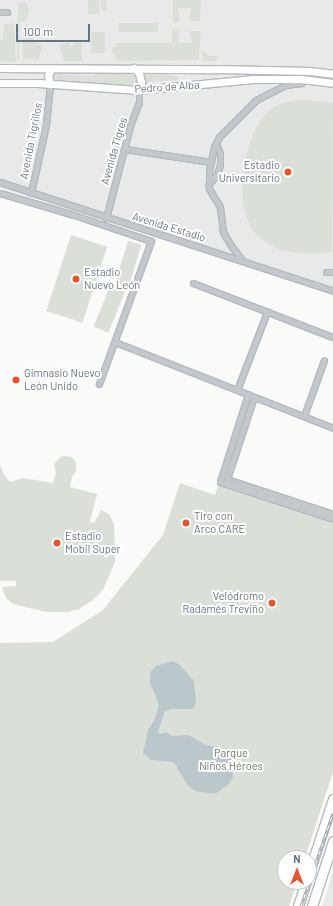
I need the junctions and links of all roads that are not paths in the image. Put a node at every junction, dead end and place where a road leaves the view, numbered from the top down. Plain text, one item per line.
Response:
1 (0, 12) edge
2 (7, 12) dead end
3 (0, 68) edge
4 (52, 68) junction
5 (134, 68) junction
6 (333, 74) edge
7 (0, 83) edge
8 (302, 83) dead end
9 (333, 83) edge
10 (50, 84) junction
11 (136, 90) junction
12 (216, 143) junction
13 (125, 149) junction
14 (211, 162) junction
15 (0, 182) edge
16 (208, 185) junction
17 (0, 193) edge
18 (31, 193) junction
19 (106, 218) junction
20 (243, 261) junction
21 (326, 272) dead end
22 (333, 272) edge
23 (193, 283) dead end
24 (333, 291) edge
25 (267, 312) junction
26 (332, 337) edge
27 (115, 342) junction
28 (324, 360) dead end
29 (99, 384) dead end
30 (237, 390) junction
31 (248, 394) junction
32 (254, 397) junction
33 (304, 416) junction
34 (333, 428) edge
35 (333, 517) edge
36 (333, 799) edge
37 (333, 841) edge
38 (316, 850) edge
39 (303, 890) edge
40 (297, 904) edge
41 (312, 906) edge

1 - 2 street
3 - 4 street, Pedro de Alba
4 - 5 street, Pedro de Alba
4 - 10 street
5 - 6 street, Pedro de Alba
5 - 11 street
7 - 10 street, Pedro de Alba
8 - 12 street
9 - 11 street, Pedro de Alba
10 - 11 street, Pedro de Alba
10 - 18 street, Avenida Tigrillos
11 - 13 street, Avenida Tigres
12 - 14 street
12 - 16 street
13 - 14 street
13 - 19 street, Avenida Tigres
14 - 16 street
15 - 18 street, Avenida Estadio
16 - 20 street
17 - 27 street
18 - 19 street, Avenida Estadio
19 - 20 street, Avenida Estadio
20 - 24 street, Avenida Estadio
21 - 22 street
23 - 25 street
25 - 26 street
25 - 30 street
27 - 29 street
27 - 30 street
28 - 33 street
30 - 31 street
31 - 32 street
31 - 35 street
32 - 33 street
32 - 35 street
33 - 34 street
36 - 38 highway
37 - 41 highway
39 - 40 highway

